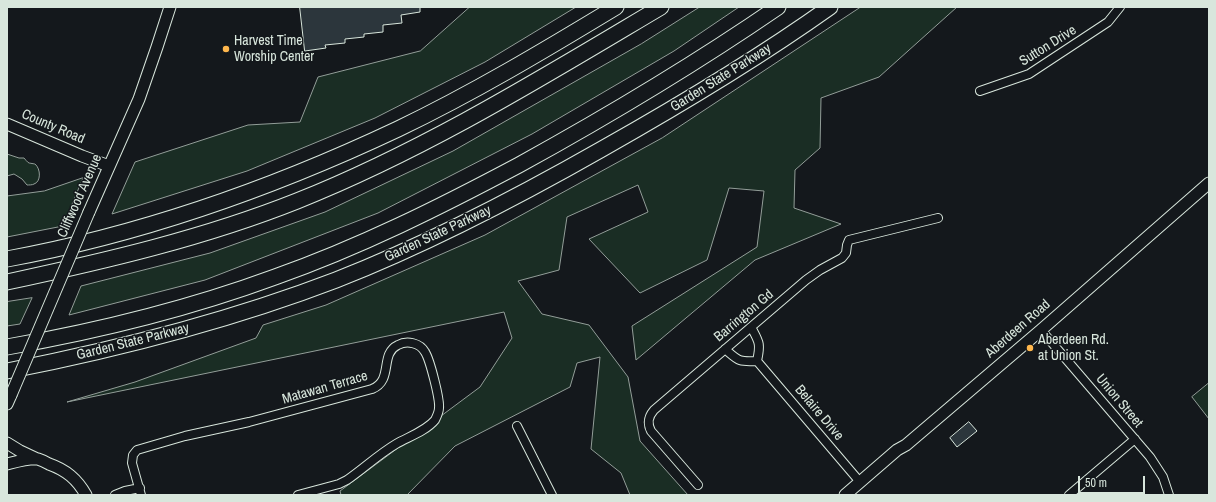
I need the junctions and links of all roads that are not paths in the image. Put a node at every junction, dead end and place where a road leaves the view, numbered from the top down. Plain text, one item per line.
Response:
1 (170, 7) edge
2 (616, 7) edge
3 (661, 7) edge
4 (778, 7) edge
5 (830, 7) edge
6 (1120, 7) edge
7 (980, 91) dead end
8 (7, 124) edge
9 (109, 166) junction
10 (1209, 183) edge
11 (938, 218) dead end
12 (7, 259) edge
13 (7, 282) edge
14 (751, 327) junction
15 (1041, 330) junction
16 (7, 347) edge
17 (725, 349) junction
18 (757, 360) junction
19 (7, 371) edge
20 (9, 399) edge
21 (517, 426) dead end
22 (1135, 439) junction
23 (7, 443) edge
24 (38, 459) junction
25 (7, 464) edge
26 (860, 482) junction
27 (698, 485) dead end
28 (140, 492) edge
29 (86, 495) edge
30 (115, 495) edge
31 (298, 495) edge
32 (552, 495) edge
33 (844, 495) edge
34 (1069, 495) edge
35 (1169, 495) edge

1 - 9 street, Cliffwood Avenue
2 - 12 highway
3 - 13 highway
4 - 16 highway, Garden State Parkway
5 - 19 highway, Garden State Parkway
6 - 7 street, Sutton Drive
8 - 9 street, County Road
9 - 20 street, Cliffwood Avenue, bridge
10 - 15 street, Aberdeen Road
11 - 14 street, Barrington Gd
14 - 17 street, Barrington Gd
14 - 18 street
15 - 22 street, Union Street
15 - 26 street, Aberdeen Road
17 - 18 street
17 - 27 street, Barrington Gd
18 - 26 street, Belaire Drive
21 - 32 street
22 - 34 street
22 - 35 street, Union Street
23 - 24 street
24 - 25 street
24 - 29 street
26 - 33 street, Aberdeen Road
28 - 30 street, Matawan Terrace
28 - 31 street, Matawan Terrace

